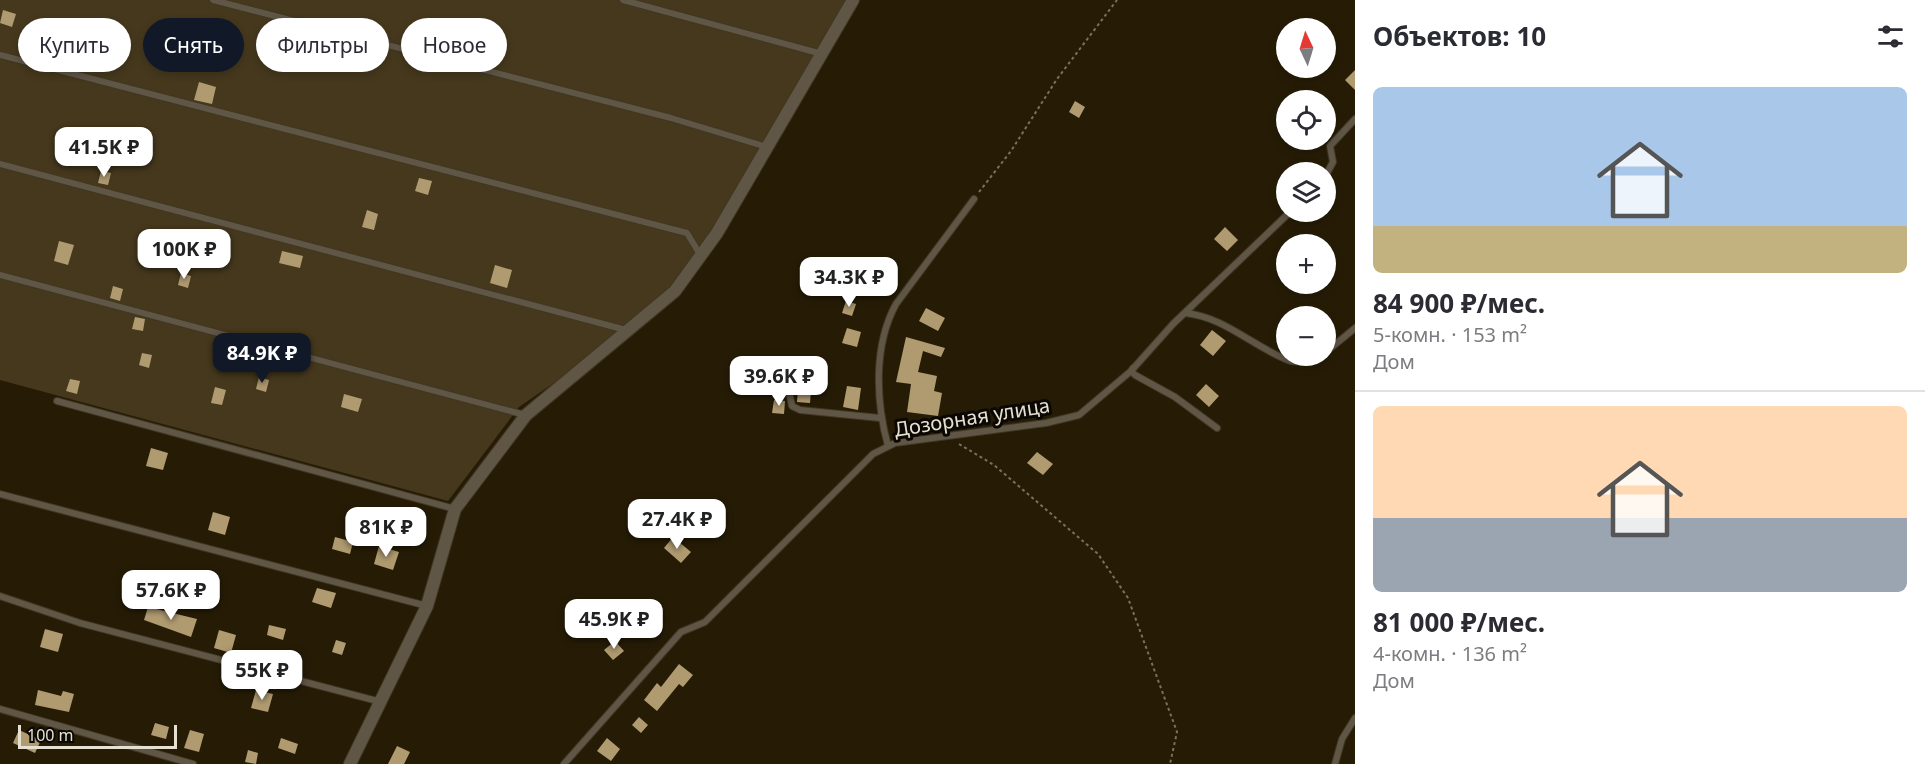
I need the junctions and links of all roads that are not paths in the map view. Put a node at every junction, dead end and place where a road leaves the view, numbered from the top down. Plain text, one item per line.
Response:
1 (213, 0) edge
2 (623, 0) edge
3 (853, 0) edge
4 (823, 54) junction
5 (0, 56) edge
6 (1355, 119) edge
7 (768, 147) junction
8 (1333, 162) edge
9 (0, 165) edge
10 (974, 199) road end
11 (1280, 222) edge
12 (701, 256) junction
13 (0, 275) edge
14 (1185, 312) junction
15 (1355, 328) edge
16 (629, 331) junction
17 (1336, 344) edge
18 (1276, 353) edge
19 (1131, 371) junction
20 (786, 378) dead end
21 (57, 401) dead end
22 (526, 415) junction
23 (880, 418) junction
24 (1217, 428) dead end
25 (888, 446) junction
26 (0, 494) edge
27 (455, 509) junction
28 (0, 596) edge
29 (427, 606) junction
30 (382, 702) junction
31 (0, 709) edge
32 (1355, 718) edge
33 (193, 764) edge
34 (350, 764) edge
35 (564, 764) edge
36 (1335, 764) edge

1 - 7 lane
2 - 4 lane
3 - 4 street
4 - 7 street
5 - 12 lane
6 - 8 lane
7 - 12 street
9 - 16 lane
10 - 23 lane
11 - 14 lane
12 - 16 street
13 - 22 lane
14 - 18 lane
14 - 19 lane, Дозорная улица
15 - 17 lane
16 - 22 street
19 - 24 lane
19 - 25 lane, Дозорная улица
20 - 23 lane
21 - 27 lane
22 - 27 street
23 - 25 lane
25 - 35 lane, Дозорная улица
26 - 29 lane
27 - 29 street
28 - 30 lane
29 - 30 street
30 - 34 street
31 - 33 lane
32 - 36 lane

